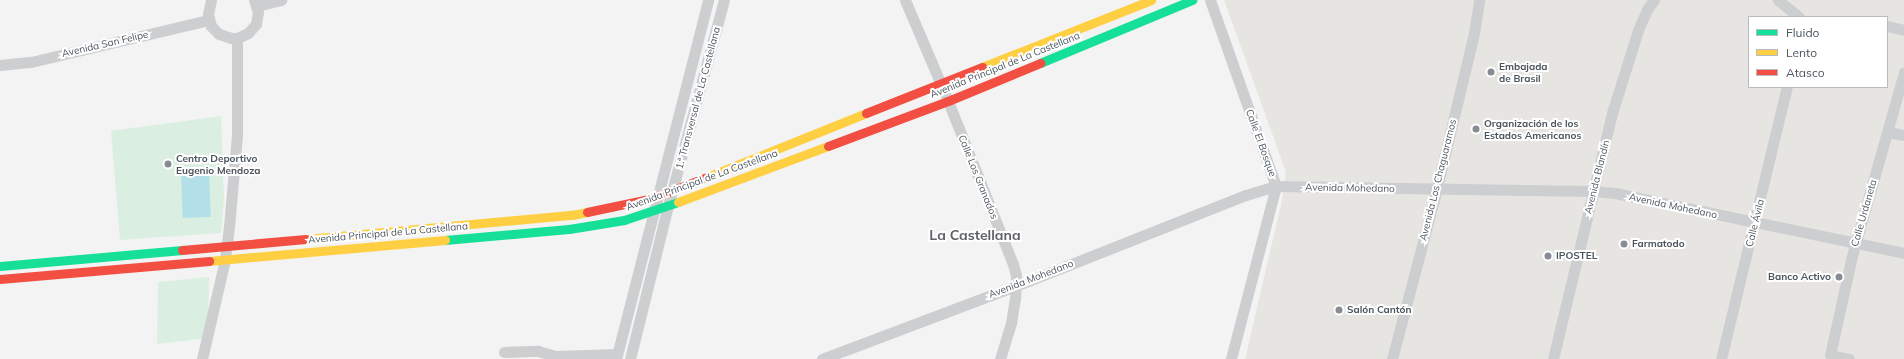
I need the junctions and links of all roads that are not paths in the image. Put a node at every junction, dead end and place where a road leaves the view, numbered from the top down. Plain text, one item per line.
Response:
1 (211, 0) edge
2 (281, 0) edge
3 (708, 0) edge
4 (724, 0) edge
5 (905, 0) edge
6 (1151, 0) edge
7 (1192, 0) edge
8 (1210, 0) edge
9 (1480, 0) edge
10 (1654, 0) edge
11 (1778, 0) edge
12 (256, 3) edge
13 (1798, 16) edge
14 (209, 20) junction
15 (1888, 26) edge
16 (1904, 30) edge
17 (237, 38) junction
18 (0, 65) edge
19 (1904, 72) edge
20 (941, 84) junction
21 (1787, 88) edge
22 (948, 101) junction
23 (1888, 132) junction
24 (1904, 135) edge
25 (1276, 186) junction
26 (1436, 189) junction
27 (672, 191) junction
28 (1593, 191) junction
29 (658, 196) junction
30 (668, 206) junction
31 (653, 211) junction
32 (1755, 223) junction
33 (1856, 243) junction
34 (226, 247) junction
35 (1904, 253) edge
36 (225, 259) junction
37 (0, 266) edge
38 (0, 279) edge
39 (1015, 285) junction
40 (504, 352) dead end
41 (616, 357) edge
42 (202, 359) edge
43 (630, 359) edge
44 (822, 359) edge
45 (1000, 359) edge
46 (1231, 359) edge
47 (1392, 359) edge
48 (1553, 359) edge
49 (1721, 359) edge
50 (1849, 359) edge

1 - 14 street
2 - 12 street
3 - 29 street, 1.ª Transversal de La Castellana
4 - 27 street, 1.ª Transversal de La Castellana
5 - 20 street, Calle Los Granados
6 - 20 street, Avenida Principal de La Castellana
7 - 22 street, Avenida Principal de La Castellana
8 - 25 street, Calle El Bosque
9 - 26 street, Avenida Los Chaguaramos
10 - 28 street, Avenida Blandín
11 - 13 street
12 - 17 street
14 - 17 street
14 - 18 street, Avenida San Felipe
15 - 16 street
17 - 34 street
19 - 23 street, Calle Urdaneta
20 - 22 street, Calle Los Granados
20 - 27 street, Avenida Principal de La Castellana
21 - 32 street, Calle Ávila
22 - 30 street, Avenida Principal de La Castellana
22 - 39 street, Calle Los Granados
23 - 24 street
23 - 33 street, Calle Urdaneta
25 - 26 street, Avenida Mohedano
25 - 39 street, Avenida Mohedano
25 - 46 street, Calle El Bosque
26 - 28 street, Avenida Mohedano
26 - 47 street, Avenida Los Chaguaramos
27 - 29 street, Avenida Principal de La Castellana
27 - 30 street, 1.ª Transversal de La Castellana
28 - 32 street, Avenida Mohedano
28 - 48 street, Avenida Blandín
29 - 31 street, 1.ª Transversal de La Castellana
29 - 34 street, Avenida Principal de La Castellana
30 - 31 street, Avenida Principal de La Castellana
30 - 43 street, 1.ª Transversal de La Castellana
31 - 36 street, Avenida Principal de La Castellana
31 - 41 street, 1.ª Transversal de La Castellana
32 - 33 street, Avenida Mohedano
32 - 49 street, Calle Ávila
33 - 35 street, Avenida Mohedano
33 - 50 street, Calle Urdaneta
34 - 36 street
34 - 37 street, Avenida Principal de La Castellana
36 - 38 street, Avenida Principal de La Castellana
36 - 42 street
39 - 44 street, Avenida Mohedano
39 - 45 street, Calle Los Granados
40 - 41 street

